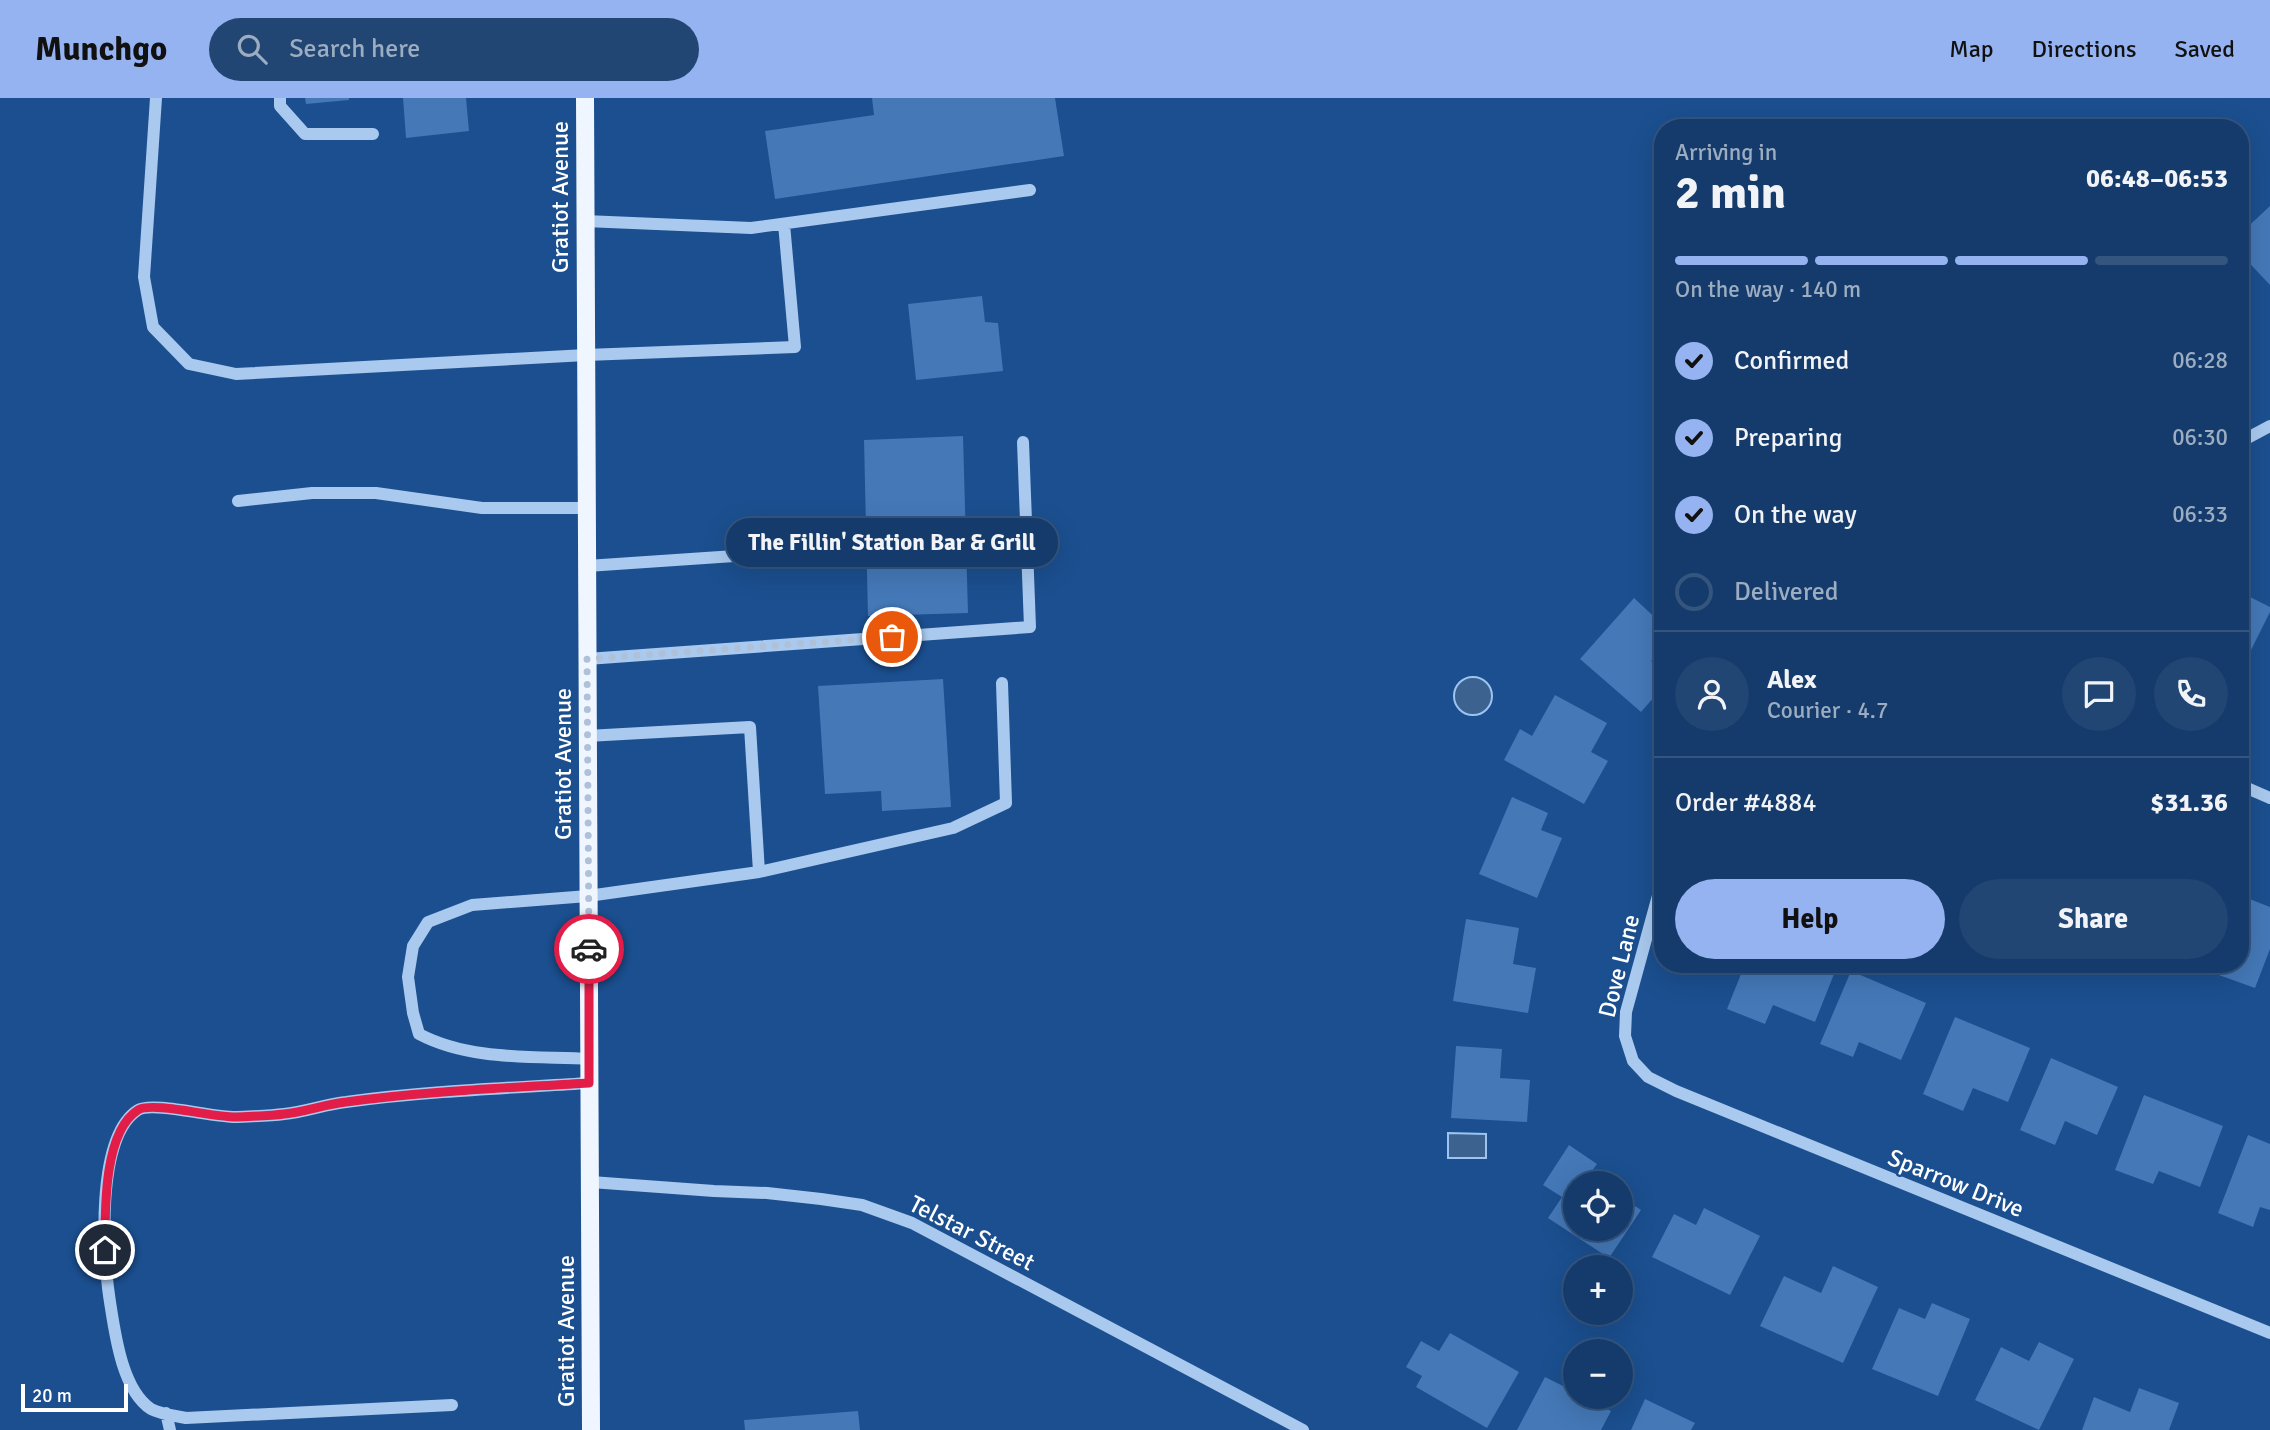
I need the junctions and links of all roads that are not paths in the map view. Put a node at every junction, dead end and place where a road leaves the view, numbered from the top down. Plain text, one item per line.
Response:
1 (156, 98) edge
2 (280, 98) edge
3 (584, 98) edge
4 (373, 134) dead end
5 (1030, 190) dead end
6 (585, 221) junction
7 (784, 224) junction
8 (586, 355) junction
9 (2270, 426) edge
10 (2249, 437) edge
11 (1023, 442) dead end
12 (238, 500) dead end
13 (586, 508) junction
14 (824, 550) dead end
15 (587, 566) junction
16 (587, 659) junction
17 (1002, 683) dead end
18 (587, 736) junction
19 (2249, 789) edge
20 (2270, 798) edge
21 (759, 872) junction
22 (588, 896) junction
23 (1654, 910) edge
24 (589, 1059) junction
25 (1633, 1061) joint
26 (589, 1083) junction
27 (591, 1182) junction
28 (2270, 1333) edge
29 (452, 1405) dead end
30 (166, 1413) junction
31 (170, 1430) edge
32 (591, 1430) edge
33 (1303, 1430) edge

1 - 8 street
2 - 4 street
3 - 6 main road, Gratiot Avenue
5 - 7 street
6 - 7 street
6 - 8 main road, Gratiot Avenue
7 - 8 street
8 - 13 main road, Gratiot Avenue
9 - 10 street
11 - 16 street
12 - 13 street
13 - 15 main road, Gratiot Avenue
14 - 15 street
15 - 16 main road, Gratiot Avenue
16 - 18 main road, Gratiot Avenue
17 - 21 street
18 - 21 street
18 - 22 main road, Gratiot Avenue
19 - 20 street
21 - 22 street
22 - 24 main road, Gratiot Avenue
22 - 24 street
23 - 25 street, Dove Lane
24 - 26 main road, Gratiot Avenue
25 - 28 street, Sparrow Drive
26 - 27 main road, Gratiot Avenue
26 - 30 street
27 - 32 main road, Gratiot Avenue
27 - 33 street, Telstar Street
29 - 30 street
30 - 31 street

